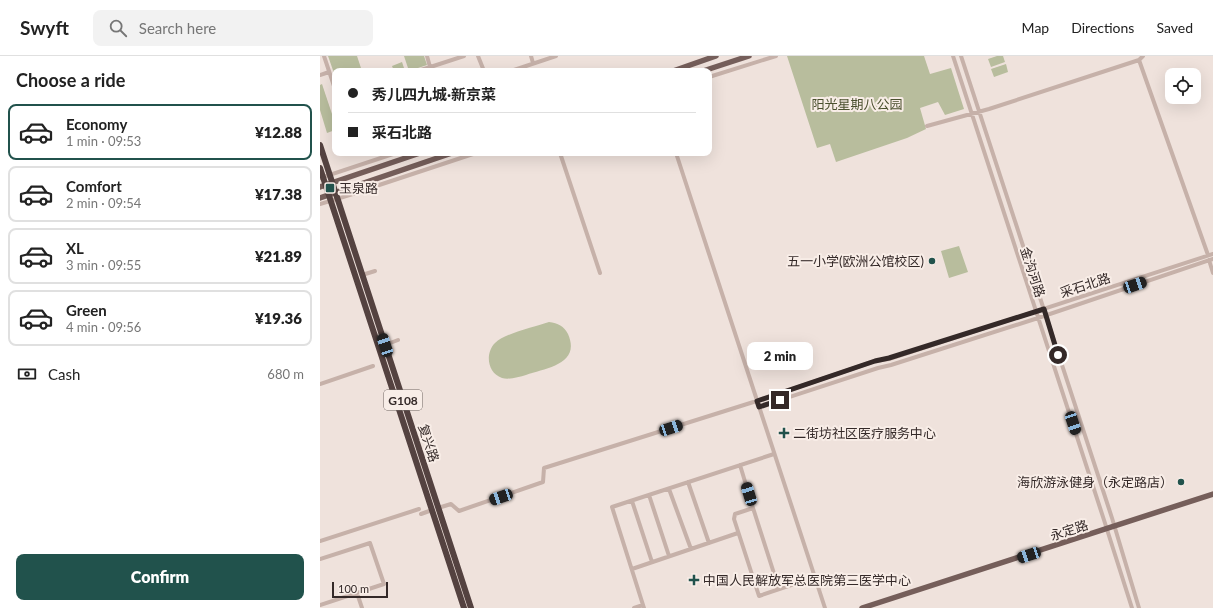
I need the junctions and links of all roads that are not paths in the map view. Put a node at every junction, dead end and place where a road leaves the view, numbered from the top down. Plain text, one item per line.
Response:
1 (324, 56) edge
2 (427, 56) edge
3 (464, 56) edge
4 (478, 56) edge
5 (530, 56) edge
6 (556, 56) edge
7 (715, 56) edge
8 (749, 56) edge
9 (776, 56) edge
10 (953, 56) edge
11 (961, 56) edge
12 (1141, 58) edge
13 (533, 63) junction
14 (430, 67) joint
15 (483, 68) edge
16 (519, 68) edge
17 (681, 68) edge
18 (711, 68) edge
19 (329, 72) junction
20 (320, 75) edge
21 (712, 76) edge
22 (332, 80) edge
23 (978, 112) junction
24 (971, 114) junction
25 (927, 126) dead end
26 (320, 145) edge
27 (387, 156) edge
28 (411, 156) edge
29 (443, 156) edge
30 (467, 156) edge
31 (561, 156) edge
32 (677, 156) edge
33 (320, 168) edge
34 (330, 175) junction
35 (321, 178) edge
36 (332, 183) junction
37 (323, 186) edge
38 (346, 189) junction
39 (358, 192) junction
40 (336, 195) junction
41 (320, 198) edge
42 (330, 198) junction
43 (320, 204) edge
44 (1213, 254) edge
45 (1208, 255) junction
46 (1211, 260) edge
47 (374, 271) dead end
48 (600, 273) dead end
49 (1213, 273) edge
50 (362, 275) junction
51 (1044, 309) junction
52 (1036, 312) junction
53 (1046, 315) junction
54 (1038, 318) junction
55 (398, 340) dead end
56 (385, 345) junction
57 (373, 366) dead end
58 (320, 384) edge
59 (757, 401) junction
60 (759, 407) junction
61 (428, 434) dead end
62 (416, 439) junction
63 (774, 454) junction
64 (740, 465) junction
65 (688, 482) junction
66 (669, 488) junction
67 (1213, 494) edge
68 (649, 495) junction
69 (632, 501) junction
70 (753, 508) junction
71 (419, 509) dead end
72 (435, 509) junction
73 (421, 514) dead end
74 (1114, 527) junction
75 (1107, 529) junction
76 (738, 533) junction
77 (320, 542) edge
78 (709, 543) junction
79 (691, 549) junction
80 (669, 556) junction
81 (320, 559) edge
82 (652, 562) junction
83 (632, 569) junction
84 (815, 577) junction
85 (780, 589) junction
86 (357, 593) junction
87 (322, 606) edge
88 (644, 606) edge
89 (362, 608) edge
90 (464, 608) edge
91 (471, 608) edge
92 (634, 608) edge
93 (825, 608) edge
94 (862, 608) edge
95 (1132, 608) edge
96 (1139, 608) edge

1 - 19 street
2 - 14 street
3 - 14 street
4 - 15 street
5 - 13 street
6 - 13 street
7 - 17 main road
8 - 18 main road
9 - 21 street
10 - 24 street, 金沟河路
11 - 23 street, 金沟河路
12 - 23 street
12 - 45 street
13 - 16 street
19 - 20 street
19 - 22 street
23 - 24 street
23 - 51 street, 金沟河路
24 - 25 street
24 - 52 street, 金沟河路
26 - 34 highway, G108
27 - 34 street
28 - 36 main road
29 - 38 main road
30 - 39 street
31 - 48 street
32 - 59 street
33 - 35 highway, G108
34 - 35 street
34 - 36 highway, G108
35 - 37 highway, G108
36 - 37 main road
36 - 40 highway, G108
37 - 42 highway, G108
38 - 39 street
38 - 40 main road
39 - 40 street
40 - 42 main road
40 - 50 highway, 复兴路 / G108
41 - 42 main road
42 - 43 street
42 - 72 highway, 复兴路 / G108
44 - 45 street, 采石北路
45 - 51 street, 采石北路
46 - 49 street
46 - 53 street, 采石北路
47 - 50 street
50 - 56 highway, 复兴路 / G108
51 - 52 street, 采石北路
51 - 53 street, 金沟河路
52 - 54 street, 金沟河路
52 - 59 street, 采石北路
53 - 54 street, 采石北路
53 - 74 street, 金沟河路
54 - 60 street, 采石北路
54 - 75 street, 金沟河路
55 - 56 street
56 - 62 highway, 复兴路 / G108
57 - 58 street
59 - 60 street
59 - 72 street, 采石北路
60 - 63 street
61 - 62 street
62 - 72 highway, 复兴路 / G108
63 - 64 street
63 - 84 street
64 - 65 street
64 - 70 street
65 - 66 street
65 - 78 street
66 - 68 street
66 - 79 street
67 - 74 main road, 永定路
68 - 69 street
68 - 80 street
69 - 82 street
69 - 83 street
70 - 76 street
70 - 85 street
71 - 77 street
72 - 73 street
72 - 90 highway, 复兴路 / G108
72 - 91 highway, 复兴路 / G108
74 - 75 main road, 永定路
74 - 96 street, 金沟河路
75 - 94 main road, 永定路
75 - 95 street, 金沟河路
76 - 78 street
76 - 85 street
78 - 79 street
79 - 80 street
80 - 82 street
81 - 86 street
82 - 83 street
83 - 88 street
84 - 85 street
84 - 93 street
86 - 87 street
86 - 89 street
88 - 92 street

